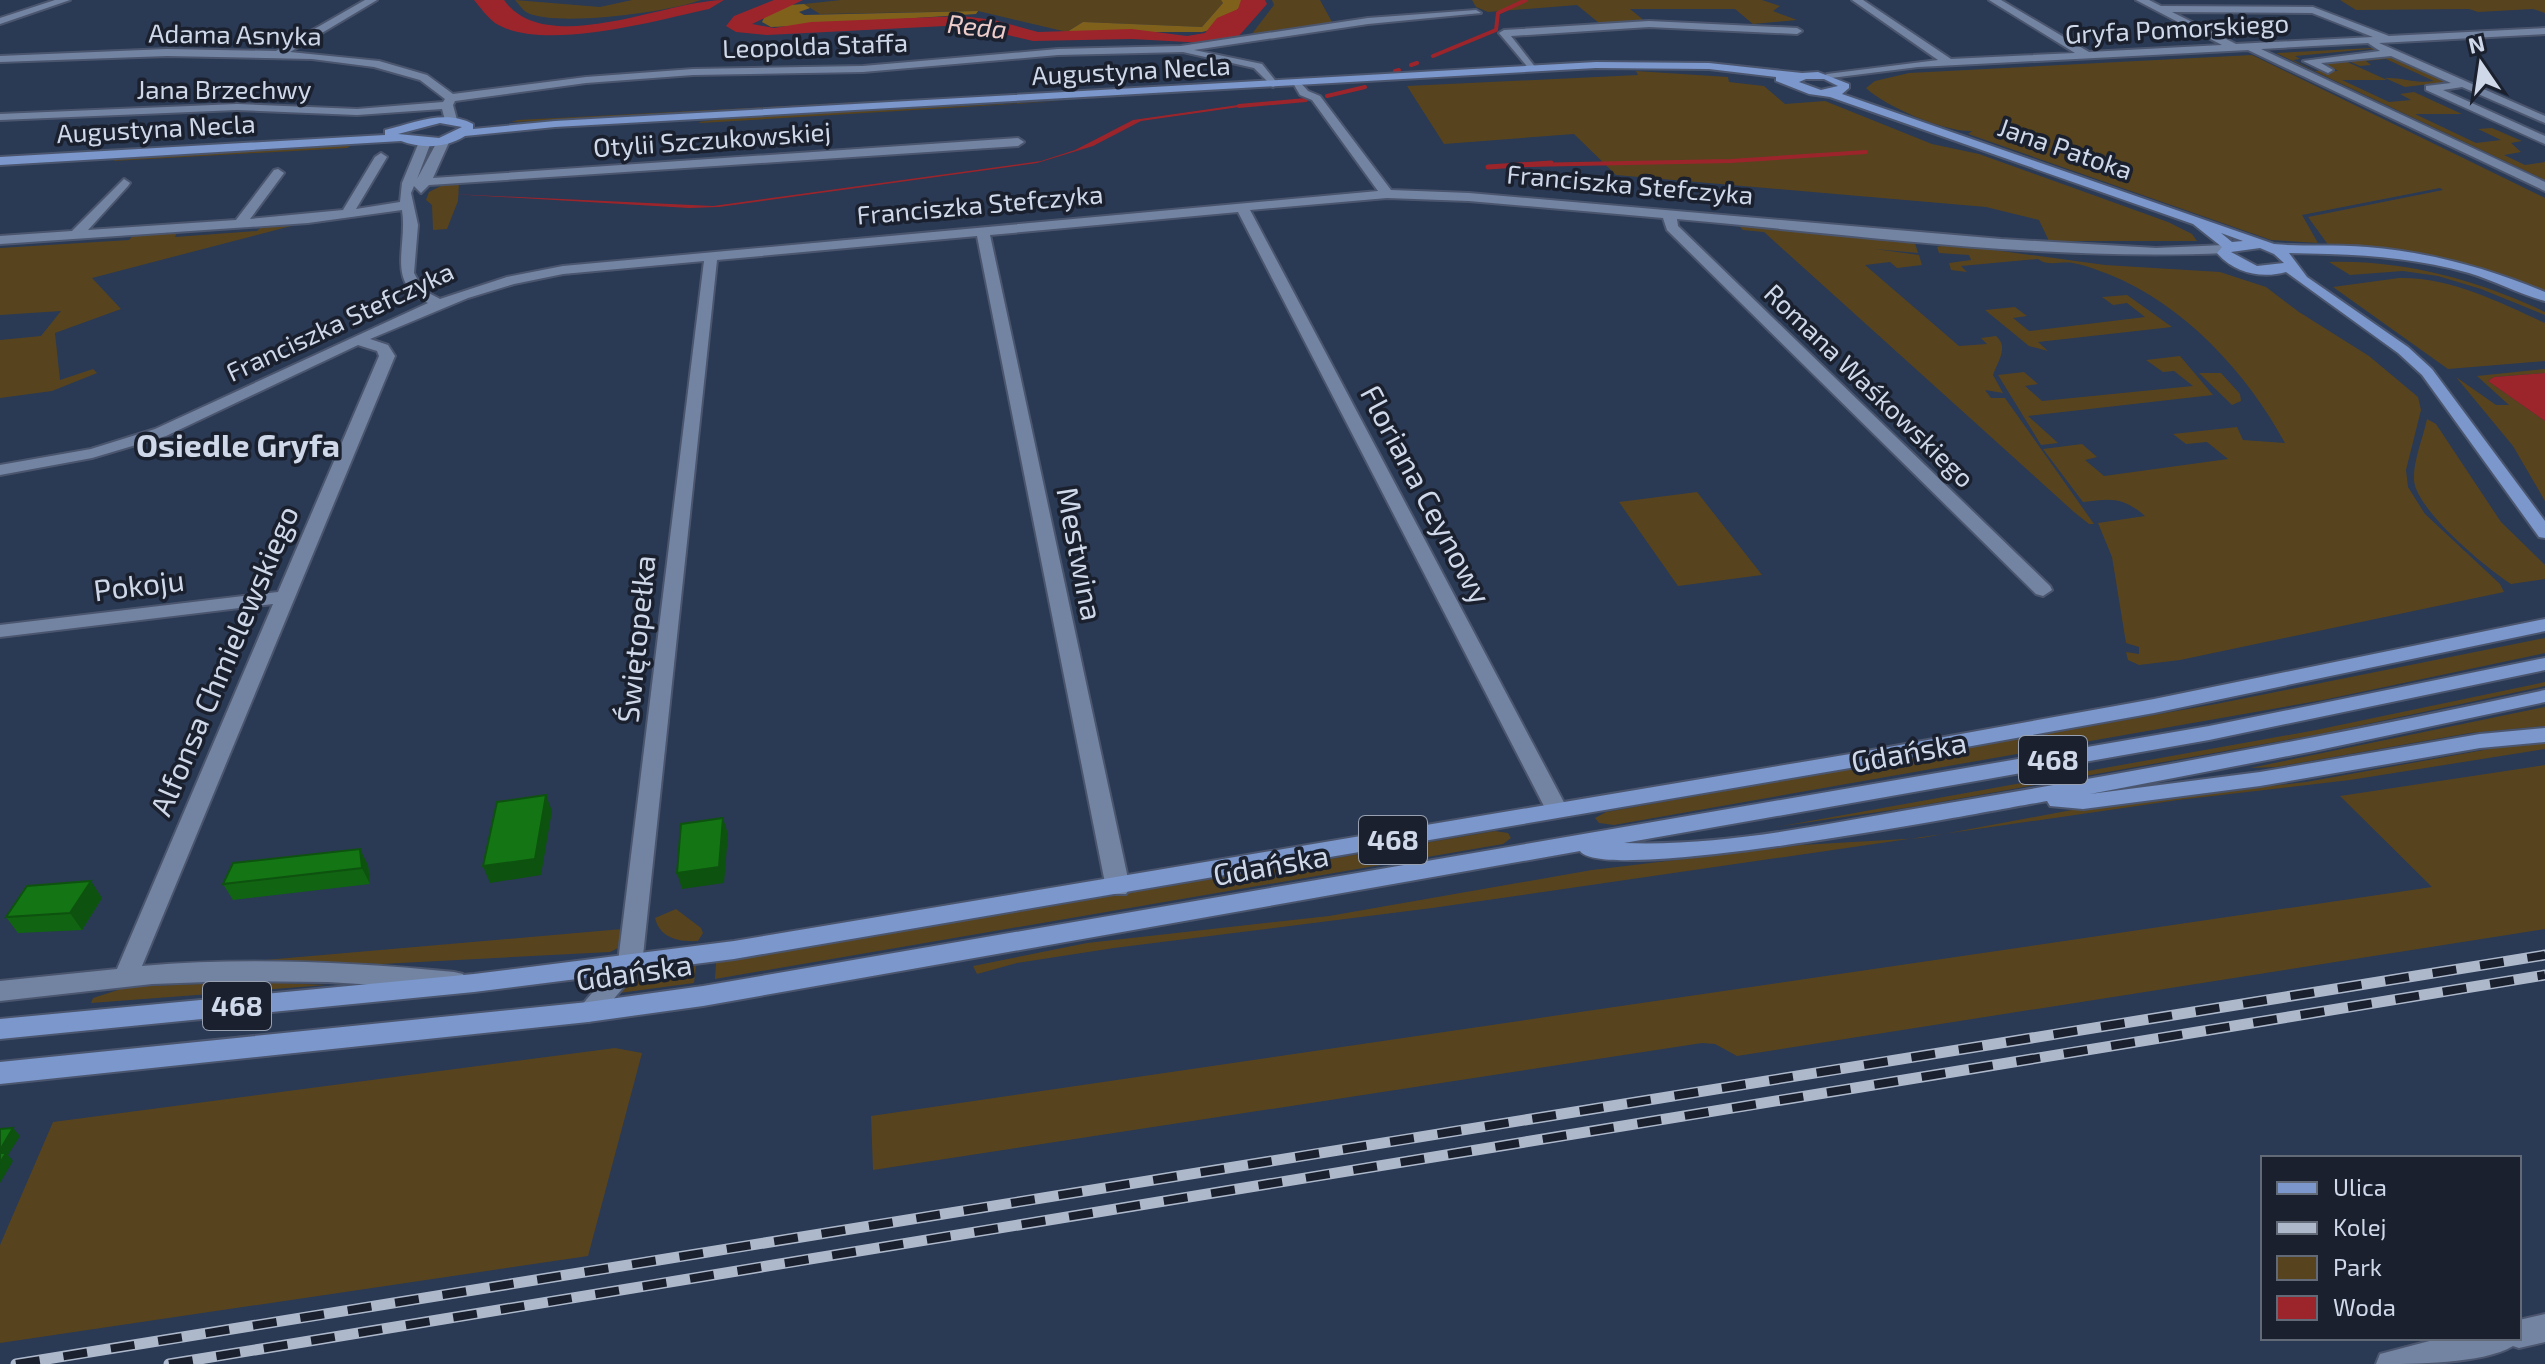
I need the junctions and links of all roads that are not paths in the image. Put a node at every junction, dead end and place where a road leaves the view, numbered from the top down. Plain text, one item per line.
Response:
1 (65, 0) edge
2 (372, 0) edge
3 (1857, 0) edge
4 (1994, 0) edge
5 (2141, 0) edge
6 (2159, 9) junction
7 (1476, 13) dead end
8 (0, 21) edge
9 (1797, 31) dead end
10 (2545, 31) edge
11 (1255, 40) junction
12 (2389, 40) junction
13 (2366, 41) junction
14 (2250, 47) junction
15 (2236, 48) junction
16 (1181, 49) junction
17 (2394, 53) junction
18 (278, 54) junction
19 (2087, 56) junction
20 (0, 59) edge
21 (1950, 63) junction
22 (1258, 66) junction
23 (1531, 68) junction
24 (2328, 70) dead end
25 (1859, 73) junction
26 (1827, 77) junction
27 (1796, 79) junction
28 (1298, 83) junction
29 (1273, 84) junction
30 (1842, 85) junction
31 (2465, 85) junction
32 (1829, 93) junction
33 (449, 102) junction
34 (1879, 108) junction
35 (0, 117) edge
36 (451, 120) junction
37 (2545, 120) edge
38 (430, 121) junction
39 (467, 130) junction
40 (404, 134) junction
41 (444, 140) junction
42 (2545, 140) edge
43 (425, 142) junction
44 (1018, 142) dead end
45 (381, 157) dead end
46 (0, 161) edge
47 (278, 173) dead end
48 (425, 181) junction
49 (124, 183) dead end
50 (408, 183) junction
51 (2545, 187) edge
52 (1387, 194) junction
53 (409, 205) junction
54 (1242, 207) junction
55 (350, 213) junction
56 (1669, 214) junction
57 (2198, 221) junction
58 (240, 224) junction
59 (983, 231) junction
60 (76, 235) junction
61 (0, 240) edge
62 (2263, 247) junction
63 (2227, 248) junction
64 (2109, 254) junction
65 (711, 256) junction
66 (2291, 266) junction
67 (2247, 267) junction
68 (2545, 297) edge
69 (436, 302) junction
70 (2545, 308) edge
71 (2353, 318) junction
72 (359, 340) junction
73 (0, 470) edge
74 (2545, 533) edge
75 (2043, 590) dead end
76 (286, 597) junction
77 (2545, 625) edge
78 (0, 631) edge
79 (2545, 664) edge
80 (2545, 696) edge
81 (2545, 735) edge
82 (2014, 800) junction
83 (1557, 810) junction
84 (1559, 847) junction
85 (1118, 888) junction
86 (630, 965) junction
87 (125, 979) junction
88 (474, 983) junction
89 (0, 991) edge
90 (588, 1012) junction
91 (0, 1029) edge
92 (0, 1073) edge
93 (2545, 1328) edge
94 (2521, 1334) edge
95 (2493, 1340) edge
96 (2391, 1364) edge

1 - 8 street
2 - 18 street
3 - 21 street
4 - 19 street
5 - 6 street
6 - 12 street
6 - 15 street
7 - 11 street, Leopolda Staffa
9 - 23 street
10 - 12 street, Gryfa Pomorskiego
11 - 16 street, Leopolda Staffa
11 - 22 street
12 - 13 street, Gryfa Pomorskiego
13 - 14 street, Gryfa Pomorskiego
13 - 17 street
14 - 15 street, Gryfa Pomorskiego
14 - 51 street
15 - 19 street, Gryfa Pomorskiego
16 - 22 street, Leopolda Staffa
16 - 33 street, Leopolda Staffa
17 - 24 street
17 - 31 street
18 - 20 street, Adama Asnyka
18 - 33 street, Adama Asnyka
19 - 21 street, Gryfa Pomorskiego
21 - 25 street, Gryfa Pomorskiego
22 - 29 street
23 - 27 main road, Augustyna Necla
23 - 28 main road, Augustyna Necla
25 - 26 street, Gryfa Pomorskiego
25 - 30 street, Gryfa Pomorskiego
26 - 27 main road, Jana Patoka
26 - 30 main road, Jana Patoka
27 - 32 main road, Jana Patoka
28 - 29 main road, Augustyna Necla
28 - 52 street
29 - 39 main road, Augustyna Necla
30 - 32 main road
30 - 34 main road, Jana Patoka
31 - 37 street
31 - 42 street
32 - 34 main road, Jana Patoka
33 - 35 street, Jana Brzechwy
33 - 36 street
33 - 38 street
34 - 57 main road, Jana Patoka
36 - 38 main road
36 - 39 main road
38 - 40 main road
39 - 41 main road
40 - 43 main road
40 - 46 main road, Augustyna Necla
41 - 43 main road
41 - 48 street
43 - 50 street
44 - 48 street, Otylii Szczukowskiej
45 - 55 street
47 - 58 street
48 - 50 street, Otylii Szczukowskiej
48 - 53 street
49 - 60 street
50 - 53 street
52 - 54 street, Franciszka Stefczyka
52 - 56 street, Franciszka Stefczyka
53 - 55 street
53 - 69 street
54 - 59 street, Franciszka Stefczyka
54 - 83 street, Floriana Ceynowy
55 - 58 street
56 - 64 street, Franciszka Stefczyka
56 - 75 street, Romana Waśkowskiego
57 - 62 main road
57 - 63 main road, Jana Patoka
58 - 60 street
59 - 65 street, Franciszka Stefczyka
59 - 85 street, Mestwina
60 - 61 street
62 - 63 main road
62 - 66 main road
62 - 68 main road
63 - 64 street, Franciszka Stefczyka
63 - 67 main road, Jana Patoka
64 - 67 street, Franciszka Stefczyka
65 - 69 street, Franciszka Stefczyka
65 - 86 street, Świętopełka
66 - 67 main road
66 - 70 main road
66 - 71 main road
67 - 71 main road, Jana Patoka
69 - 72 street, Franciszka Stefczyka
71 - 74 main road
72 - 73 street, Franciszka Stefczyka
72 - 76 street, Alfonsa Chmielewskiego
76 - 78 street, Pokoju
76 - 87 street, Alfonsa Chmielewskiego
77 - 83 main road, Gdańska / 468
79 - 84 main road, Gdańska / 468
80 - 82 main road
81 - 82 main road
82 - 84 main road
83 - 85 main road, Gdańska / 468
84 - 90 main road, Gdańska / 468
85 - 86 main road, Gdańska / 468
86 - 88 main road, Gdańska / 468
86 - 90 street
87 - 88 street, Gdańska
87 - 89 street, Gdańska
88 - 91 main road, Gdańska / 468
90 - 92 main road, Gdańska / 468
93 - 94 street
95 - 96 street

